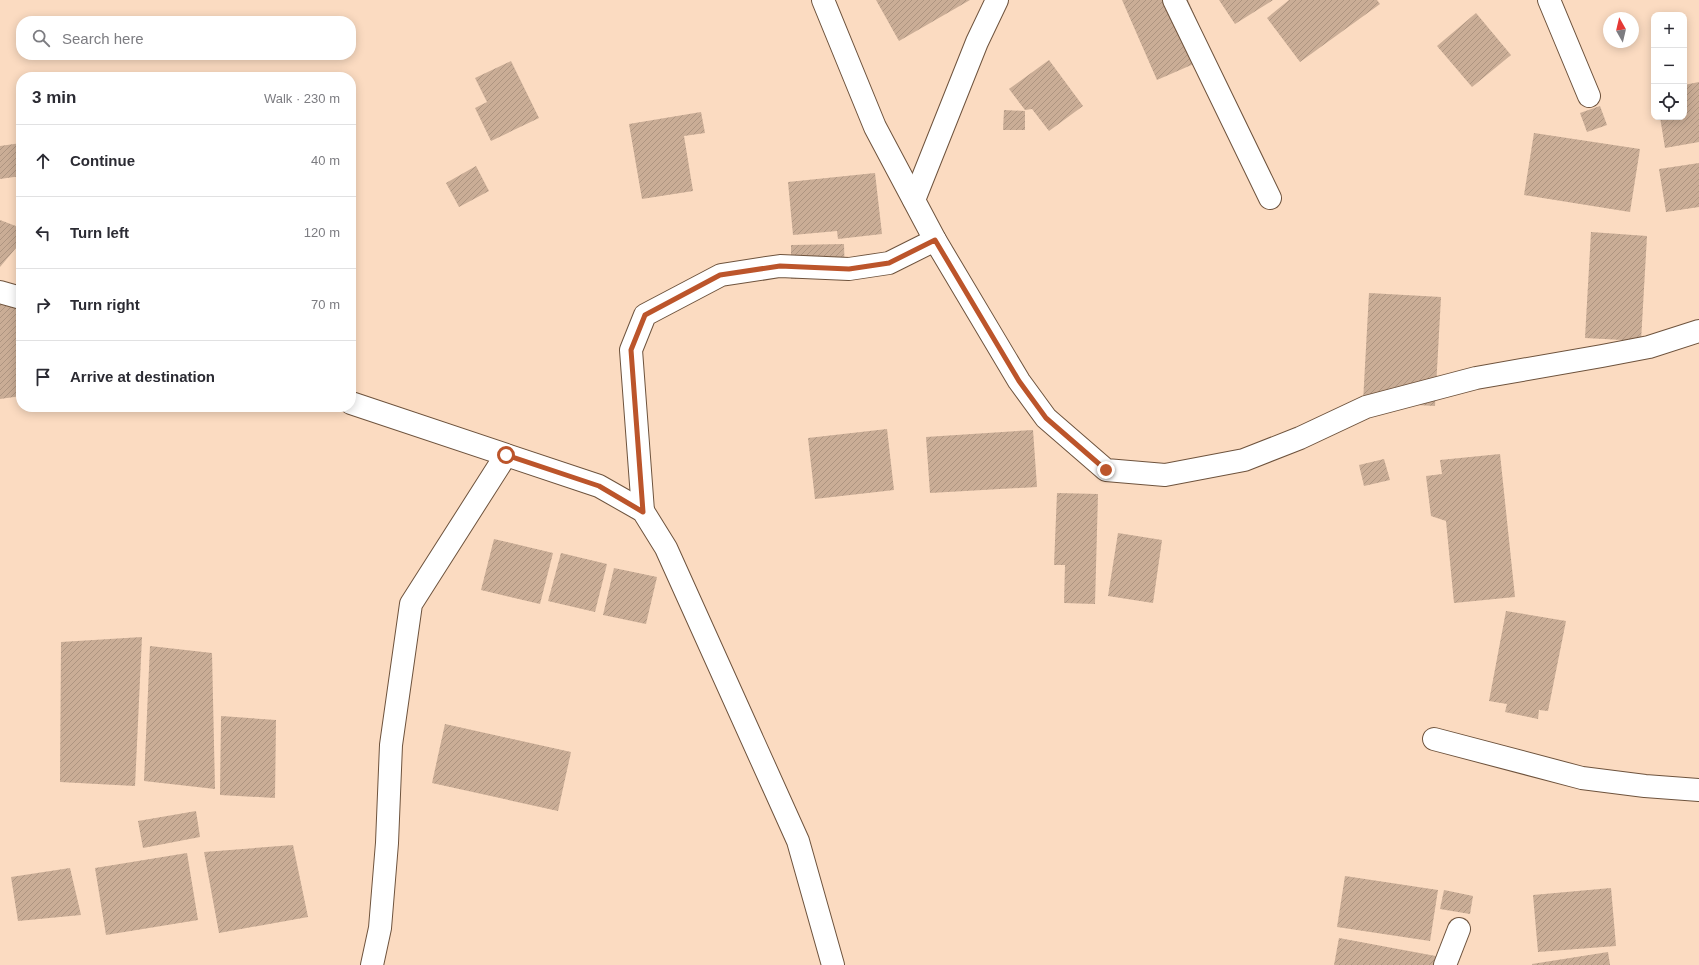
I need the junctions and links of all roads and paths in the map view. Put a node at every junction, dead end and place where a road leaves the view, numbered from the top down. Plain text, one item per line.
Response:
1 (822, 0) edge
2 (997, 0) edge
3 (1174, 0) edge
4 (1550, 0) edge
5 (1589, 96) dead end
6 (1270, 198) dead end
7 (914, 200) junction
8 (935, 240) junction
9 (0, 292) edge
10 (16, 297) edge
11 (1699, 331) edge
12 (356, 405) edge
13 (506, 455) junction
14 (643, 512) junction
15 (1434, 739) dead end
16 (1699, 790) edge
17 (1459, 929) dead end
18 (372, 965) edge
19 (833, 965) edge
20 (1445, 965) edge

1 - 7 street
2 - 7 street
3 - 6 street
4 - 5 street
7 - 8 street
8 - 11 street
8 - 14 street
9 - 10 street
12 - 13 street
13 - 14 street
13 - 18 street
14 - 19 street
15 - 16 street
17 - 20 street

